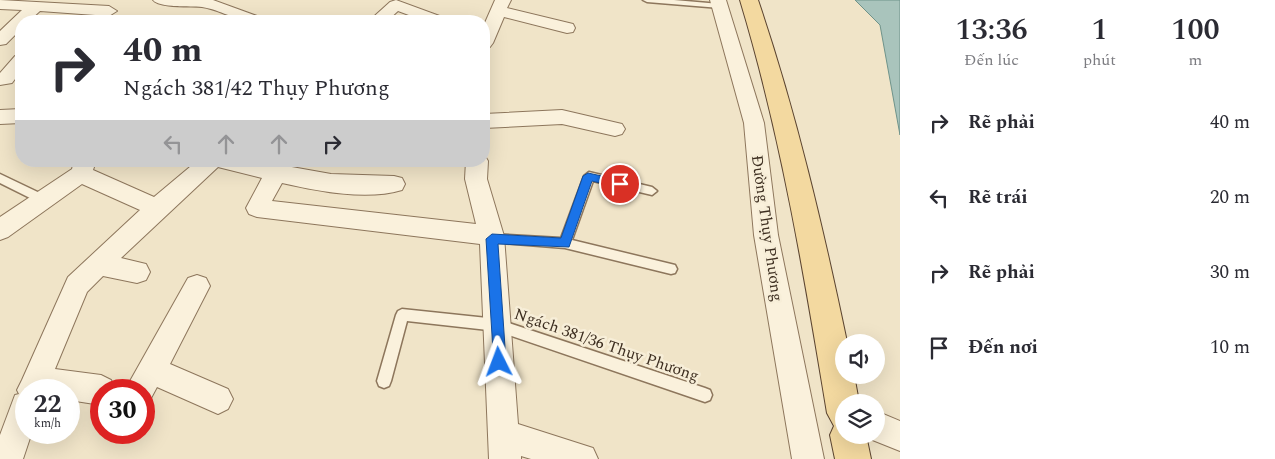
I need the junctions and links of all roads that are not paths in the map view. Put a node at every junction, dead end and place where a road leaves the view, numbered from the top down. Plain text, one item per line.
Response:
1 (161, 0) edge
2 (647, 0) edge
3 (749, 0) edge
4 (207, 2) edge
5 (719, 3) edge
6 (0, 4) edge
7 (36, 6) junction
8 (501, 6) edge
9 (109, 11) edge
10 (26, 15) edge
11 (241, 15) edge
12 (384, 15) edge
13 (423, 15) edge
14 (15, 26) edge
15 (567, 28) dead end
16 (490, 30) edge
17 (0, 40) edge
18 (15, 68) edge
19 (0, 79) edge
20 (15, 116) edge
21 (0, 117) edge
22 (490, 121) edge
23 (615, 129) dead end
24 (205, 167) edge
25 (248, 167) edge
26 (477, 167) edge
27 (83, 168) edge
28 (276, 174) junction
29 (0, 178) edge
30 (394, 184) dead end
31 (652, 191) dead end
32 (42, 199) junction
33 (157, 208) junction
34 (0, 230) edge
35 (492, 238) junction
36 (565, 243) junction
37 (98, 264) junction
38 (670, 269) dead end
39 (137, 272) dead end
40 (198, 286) dead end
41 (497, 326) junction
42 (37, 379) edge
43 (147, 379) edge
44 (384, 381) dead end
45 (155, 382) edge
46 (840, 394) edge
47 (705, 395) dead end
48 (218, 399) dead end
49 (15, 429) edge
50 (885, 430) edge
51 (900, 436) edge
52 (850, 444) edge
53 (7, 447) edge
54 (504, 447) edge
55 (582, 459) edge
56 (808, 459) edge
57 (853, 459) edge

1 - 4 street
2 - 5 lane
3 - 46 main road
4 - 11 street
5 - 56 street, Đường Thụy Phương
6 - 7 street
7 - 9 street
7 - 10 street
8 - 15 street
8 - 16 street
12 - 13 street
14 - 17 street
18 - 19 street
20 - 21 street
22 - 23 street
24 - 33 street
25 - 28 street
26 - 35 street
27 - 32 street
27 - 33 street
28 - 30 street
28 - 35 street
29 - 32 lane
31 - 36 lane
32 - 34 street
33 - 37 street
35 - 36 lane
35 - 41 street
36 - 38 lane
37 - 39 street
37 - 42 street
40 - 43 street
41 - 44 lane, Ngách 381/36 Thụy Phương
41 - 47 lane, Ngách 381/36 Thụy Phương
41 - 54 street
45 - 48 street
49 - 53 street
50 - 51 street
52 - 57 main road
54 - 55 street

